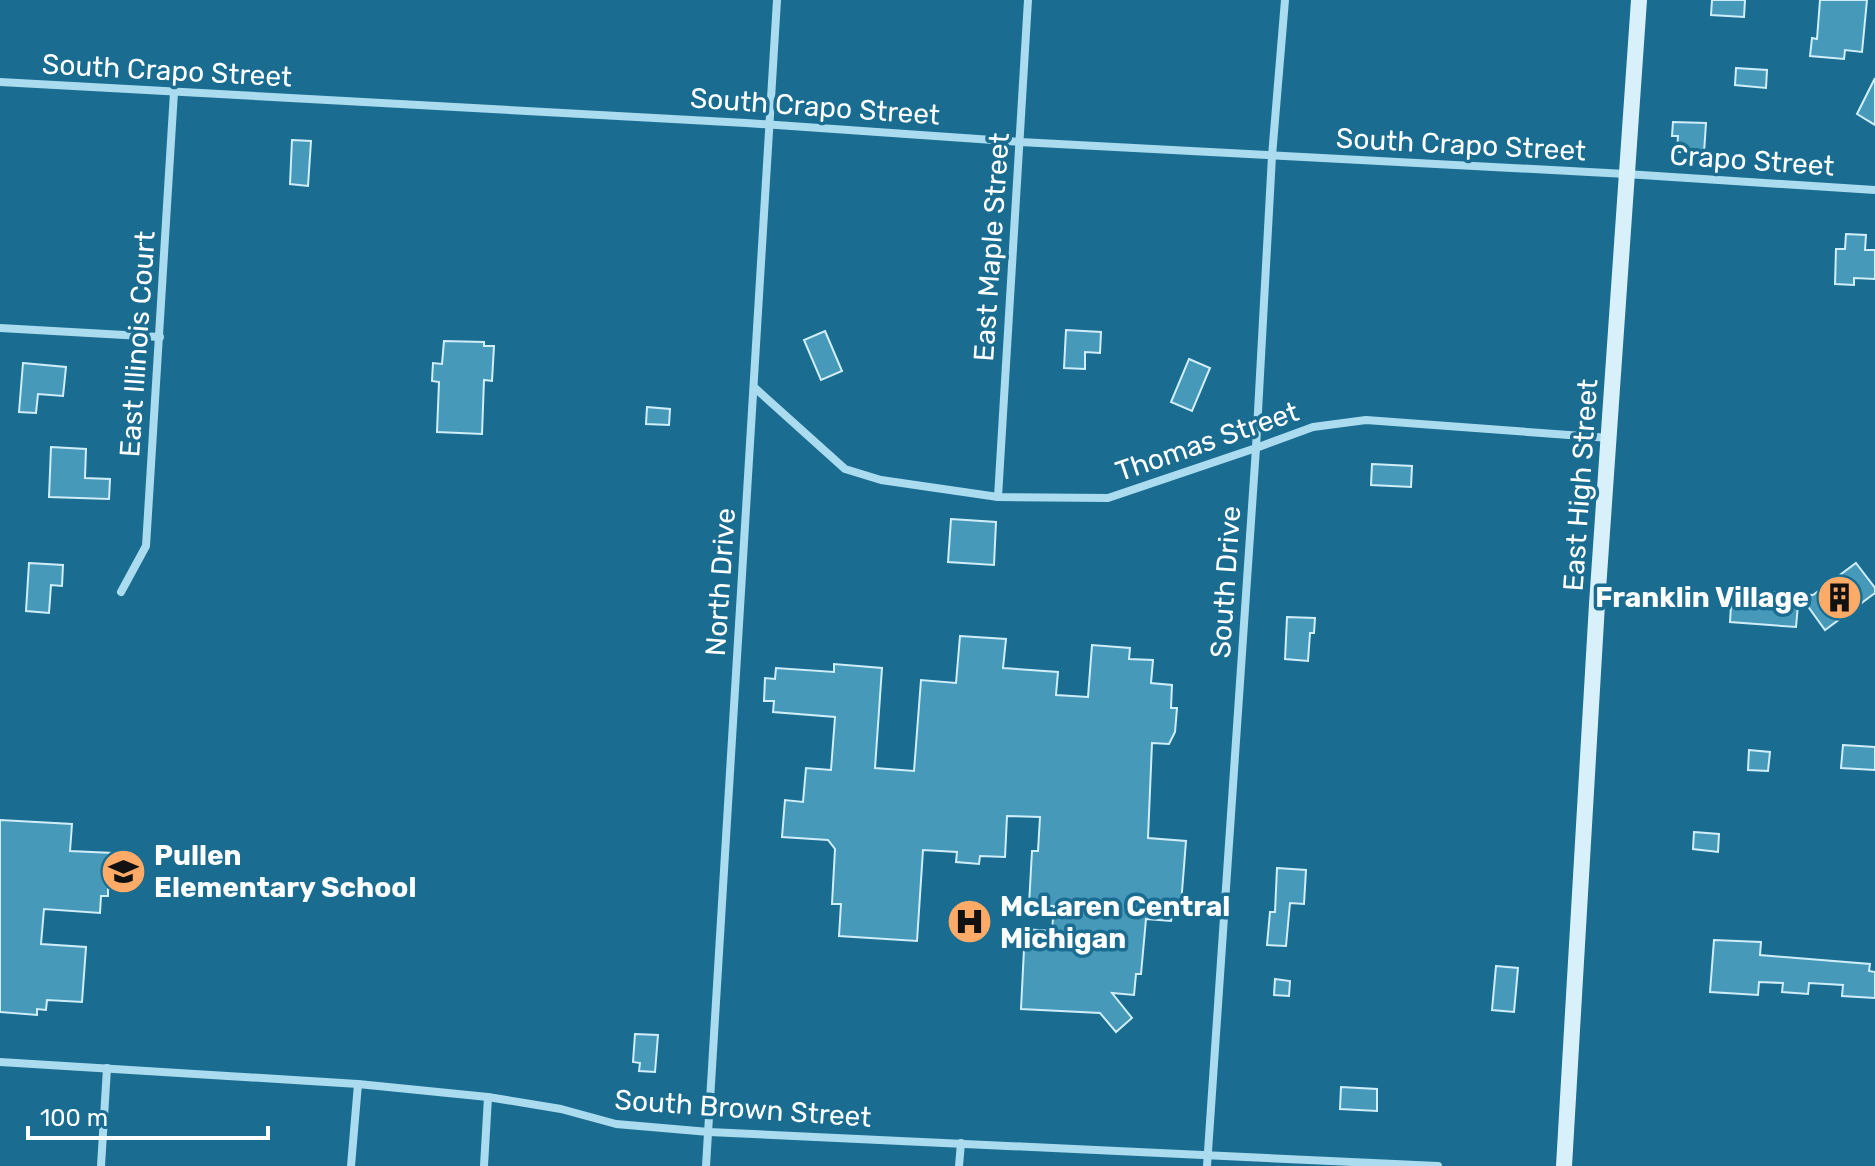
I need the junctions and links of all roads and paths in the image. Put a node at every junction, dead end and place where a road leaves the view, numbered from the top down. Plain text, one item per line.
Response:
1 (777, 0) edge
2 (1028, 0) edge
3 (1285, 0) edge
4 (1639, 0) edge
5 (0, 82) edge
6 (174, 92) junction
7 (768, 125) junction
8 (1020, 142) junction
9 (1272, 156) junction
10 (1626, 174) junction
11 (1875, 190) edge
12 (0, 328) edge
13 (160, 337) junction
14 (755, 388) junction
15 (1610, 438) junction
16 (1256, 448) junction
17 (998, 497) junction
18 (121, 592) dead end
19 (0, 1062) edge
20 (107, 1068) junction
21 (358, 1084) junction
22 (488, 1097) junction
23 (709, 1132) junction
24 (961, 1143) junction
25 (1207, 1162) edge
26 (101, 1166) edge
27 (351, 1166) edge
28 (484, 1166) edge
29 (706, 1166) edge
30 (959, 1166) edge
31 (1438, 1166) edge
32 (1564, 1166) edge

1 - 7 street, North Drive
2 - 8 street, East Maple Street
3 - 9 street, South Drive
4 - 10 street, East High Street
5 - 6 street, South Crapo Street
6 - 7 street, South Crapo Street
6 - 13 street, East Illinois Court
7 - 8 street, South Crapo Street
7 - 14 street, North Drive
8 - 9 street, South Crapo Street
8 - 17 street, East Maple Street
9 - 10 street, South Crapo Street
9 - 16 street, South Drive
10 - 11 street, Crapo Street
10 - 15 street, East High Street
12 - 13 street
13 - 18 street, East Illinois Court
14 - 17 street, Thomas Street
14 - 23 street, North Drive
15 - 16 street, Thomas Street
15 - 32 street, East High Street
16 - 17 street, Thomas Street
16 - 25 street, South Drive
19 - 20 street, South Brown Street
20 - 21 street, South Brown Street
20 - 26 street
21 - 22 street, South Brown Street
21 - 27 street
22 - 23 street, South Brown Street
22 - 28 street
23 - 24 street, South Brown Street
23 - 29 street, North Drive
24 - 25 street, South Brown Street
24 - 30 street
25 - 31 street, South Brown Street

